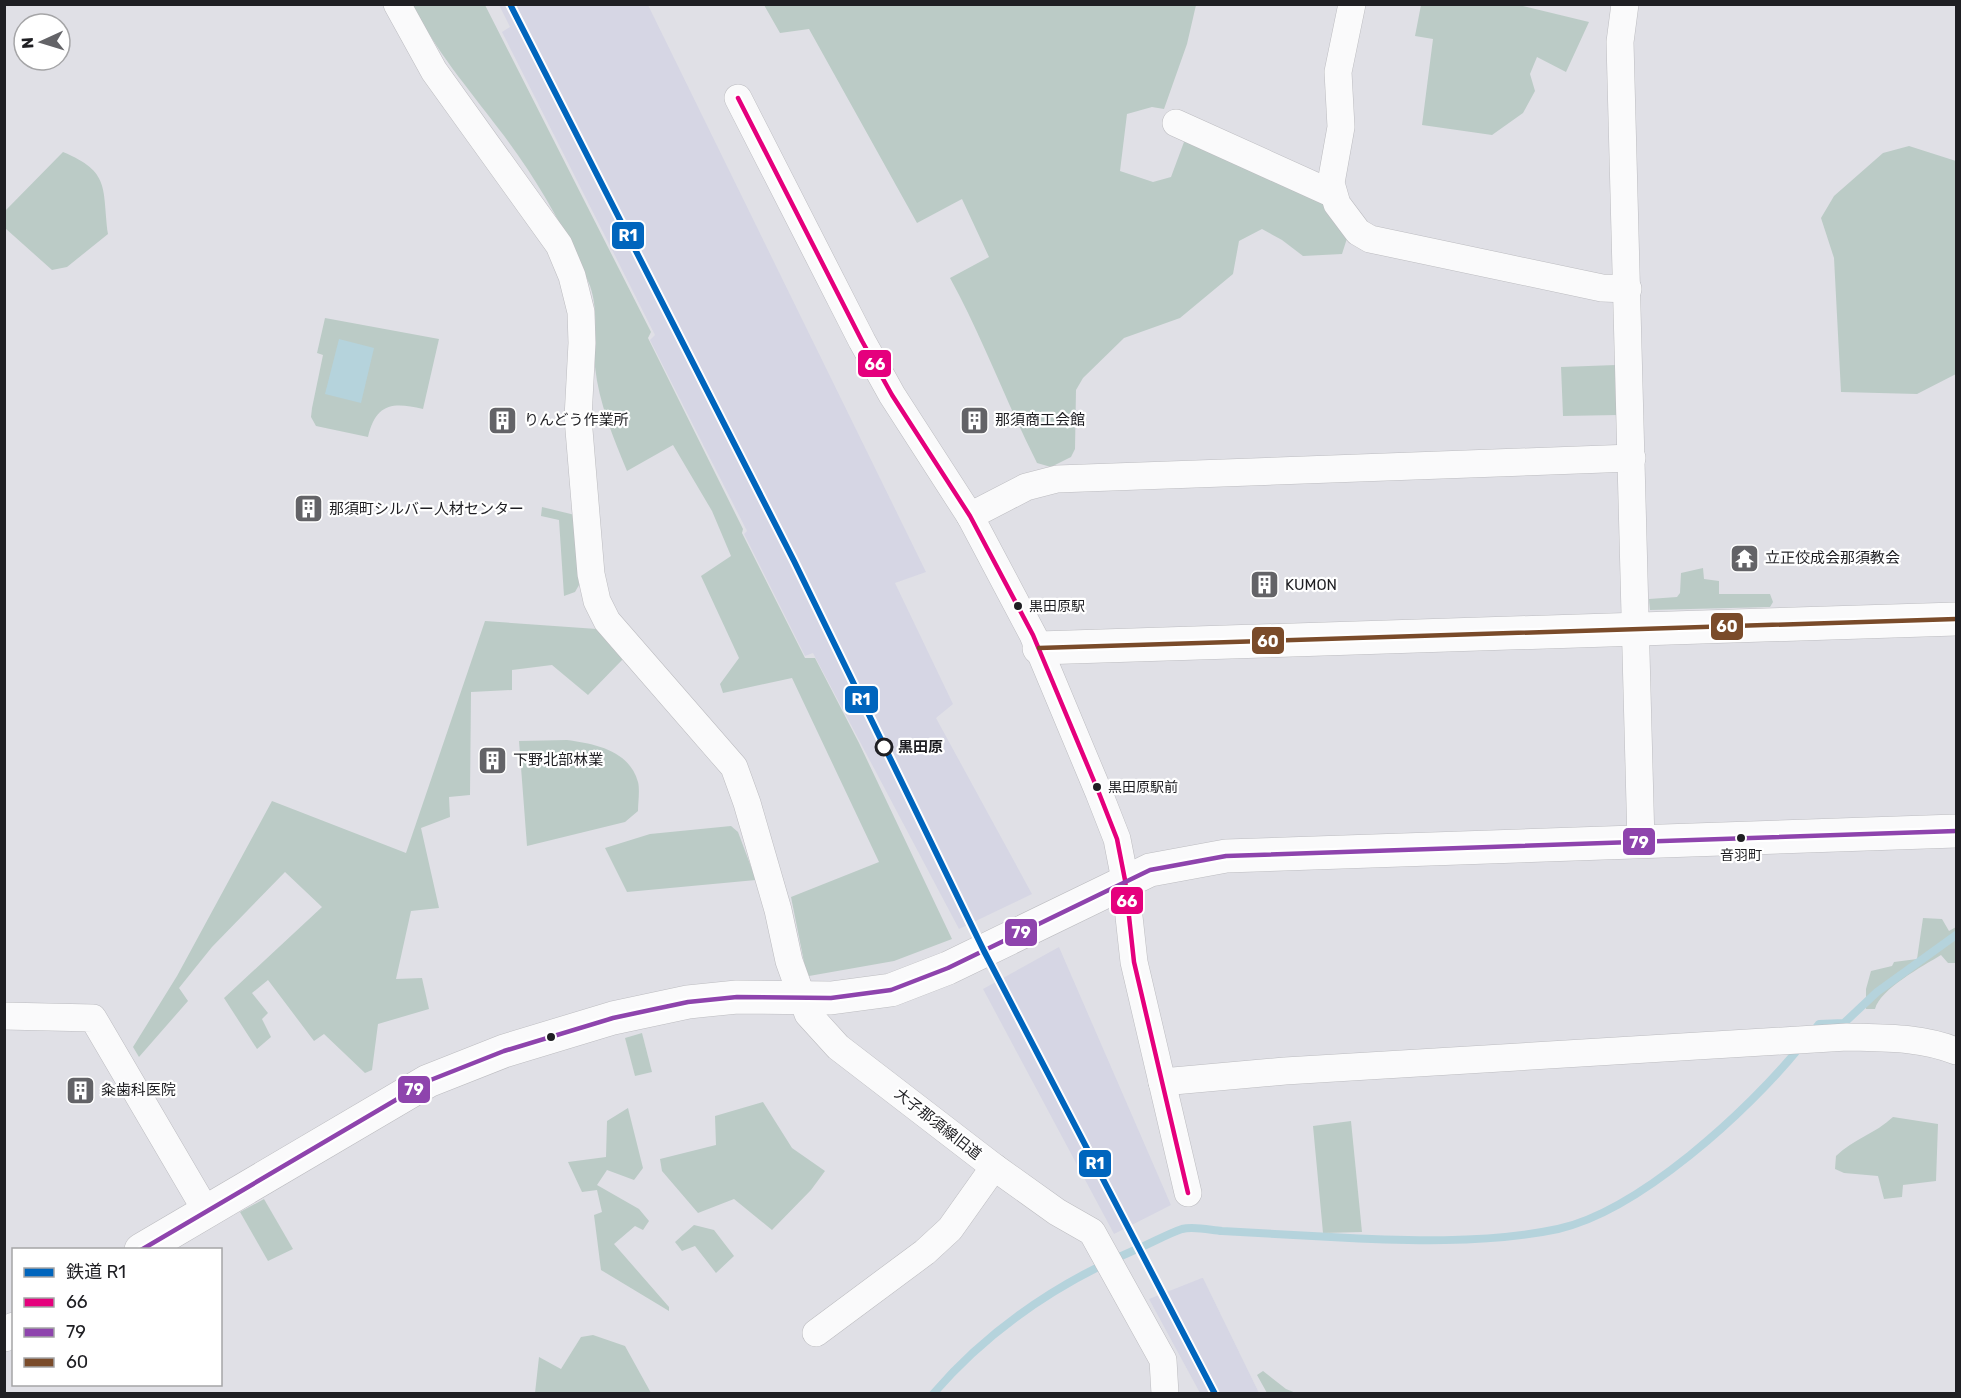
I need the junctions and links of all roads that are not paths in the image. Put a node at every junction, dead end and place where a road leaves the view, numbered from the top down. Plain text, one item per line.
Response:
1 (397, 4) edge
2 (1352, 4) edge
3 (1625, 4) edge
4 (738, 98) dead end
5 (1176, 123) dead end
6 (1333, 194) junction
7 (1628, 289) junction
8 (1632, 458) junction
9 (970, 516) junction
10 (1956, 619) edge
11 (1636, 628) junction
12 (1039, 648) junction
13 (1956, 831) edge
14 (1641, 843) junction
15 (1125, 880) junction
16 (801, 999) junction
17 (4, 1016) edge
18 (1956, 1051) edge
19 (1162, 1082) junction
20 (994, 1167) junction
21 (1188, 1193) dead end
22 (206, 1209) junction
23 (144, 1248) edge
24 (816, 1333) dead end
25 (1165, 1394) edge

1 - 16 street, 大子那須線旧道
2 - 6 street
3 - 7 street
4 - 9 street
5 - 6 street
6 - 7 street
7 - 8 street
8 - 9 street
8 - 11 street
9 - 12 street
10 - 11 main road
11 - 12 main road
11 - 14 street
12 - 15 street
13 - 14 main road
14 - 15 main road
15 - 16 main road
15 - 19 street
16 - 20 street, 大子那須線旧道
16 - 22 main road
17 - 22 street
18 - 19 street
19 - 21 street
20 - 24 street
20 - 25 street, 大子那須線旧道
22 - 23 main road

